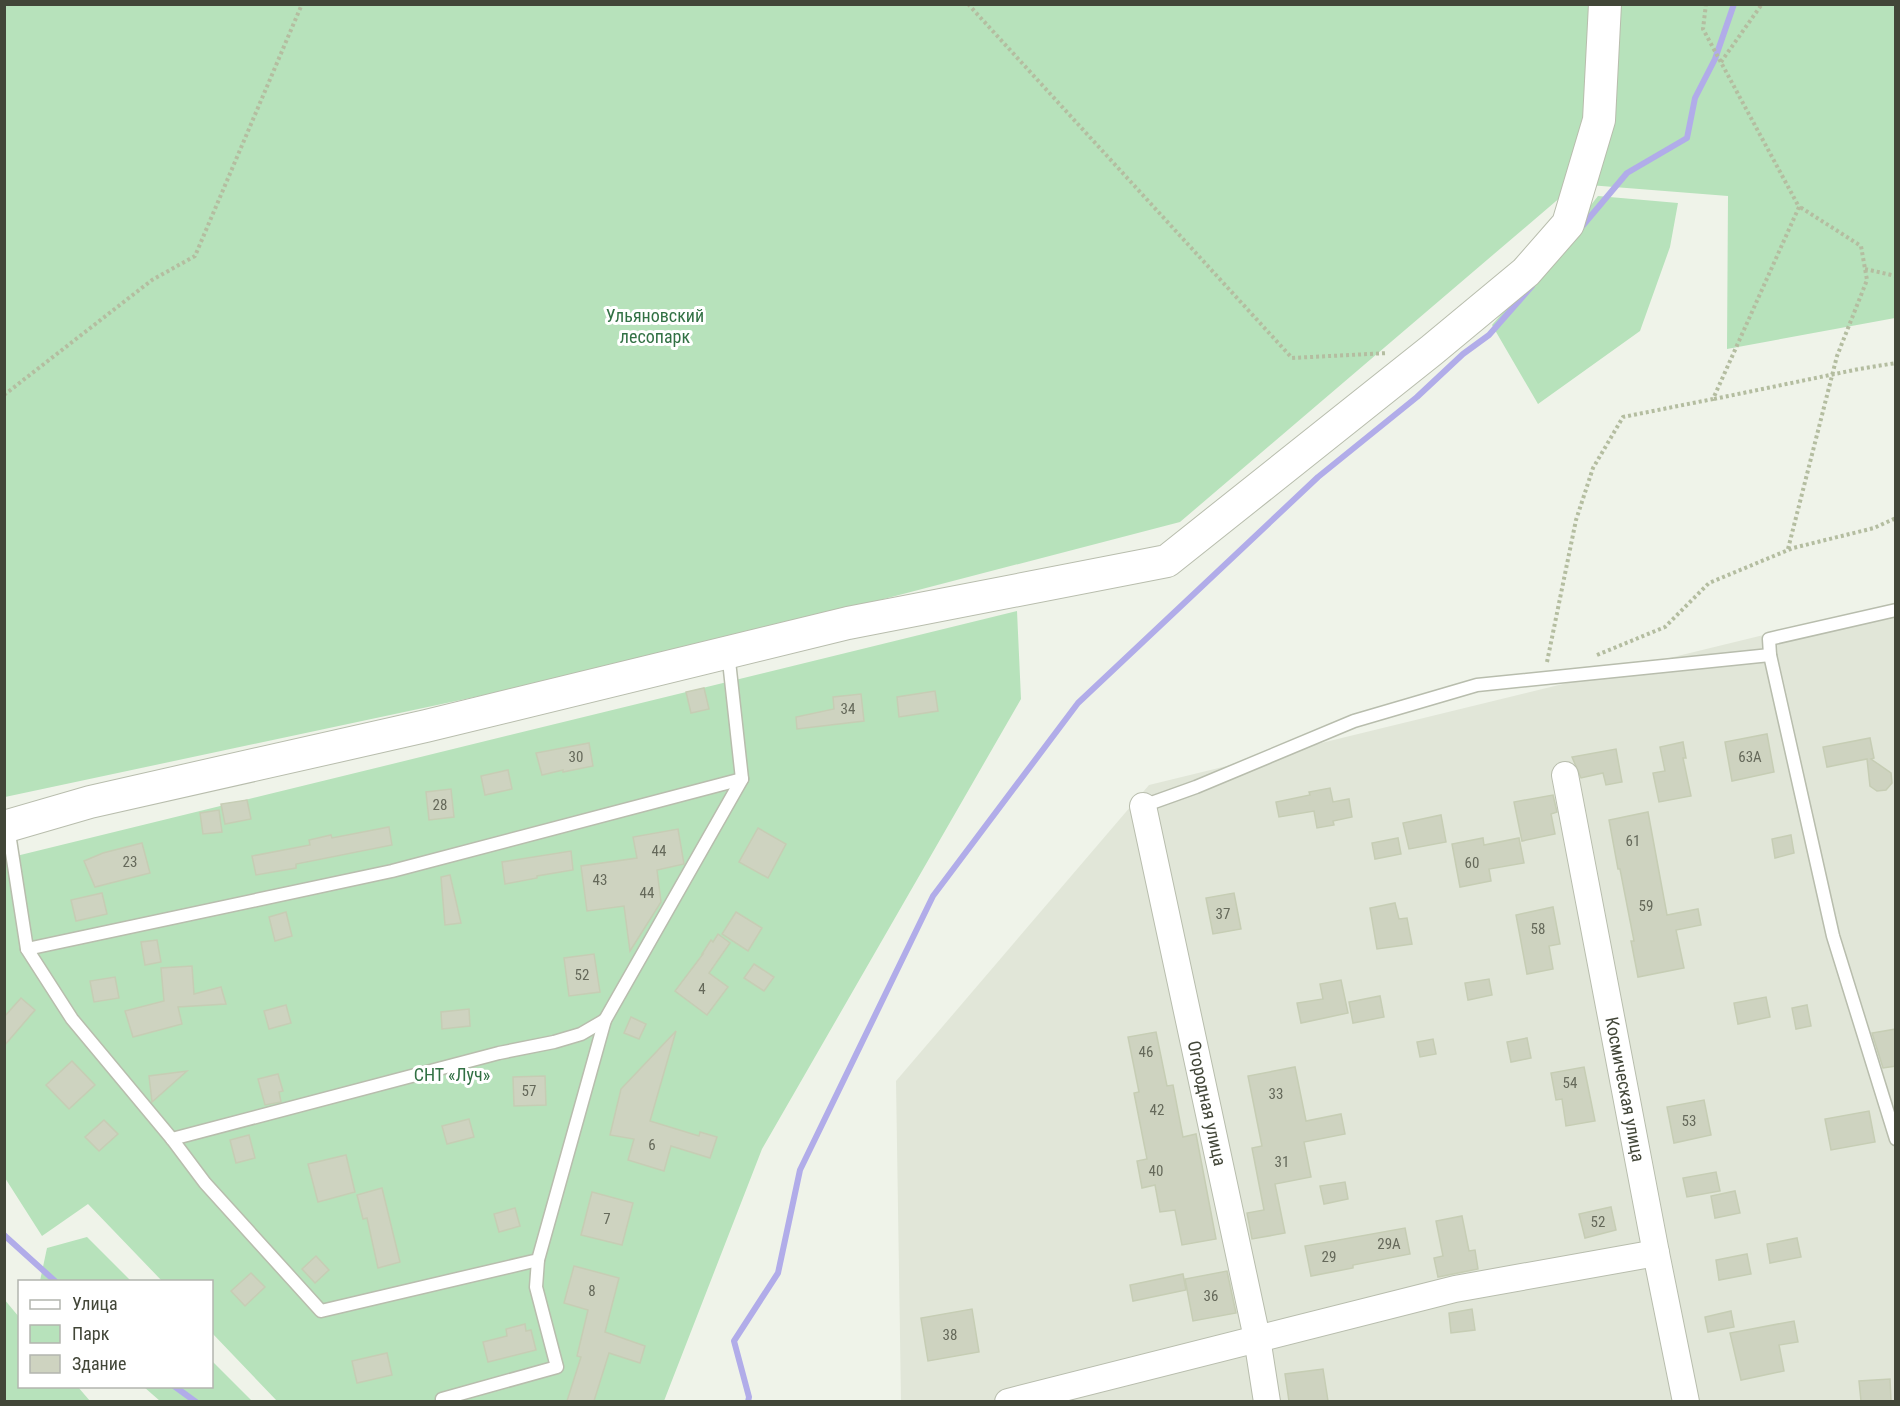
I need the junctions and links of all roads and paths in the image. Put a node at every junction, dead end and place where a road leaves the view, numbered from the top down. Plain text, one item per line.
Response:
1 (302, 4) edge
2 (968, 4) edge
3 (1605, 4) edge
4 (1706, 4) edge
5 (1762, 4) edge
6 (1721, 62) junction
7 (1799, 207) junction
8 (1865, 269) junction
9 (1896, 276) edge
10 (1432, 350) junction
11 (1896, 363) edge
12 (1832, 374) junction
13 (4, 395) edge
14 (1713, 399) junction
15 (1896, 518) edge
16 (1788, 550) junction
17 (1896, 610) edge
18 (728, 651) junction
19 (1770, 655) junction
20 (1588, 659) dead end
21 (1544, 677) junction
22 (1565, 775) dead end
23 (742, 779) junction
24 (1143, 806) joint
25 (6, 826) edge
26 (27, 949) junction
27 (605, 1020) junction
28 (172, 1139) junction
29 (1896, 1139) edge
30 (1656, 1253) junction
31 (538, 1260) junction
32 (1257, 1338) junction
33 (442, 1399) dead end
34 (1008, 1401) edge
35 (1267, 1401) edge
36 (1686, 1401) edge

1 - 13 path
2 - 10 path
3 - 10 street
4 - 6 path
5 - 6 path
6 - 7 path
7 - 8 path
7 - 14 path
8 - 9 path
8 - 12 path
10 - 18 street
11 - 12 path
12 - 14 path
12 - 16 path
14 - 21 path
15 - 16 path
16 - 20 path
17 - 19 lane
18 - 23 lane
18 - 25 street
19 - 21 lane
19 - 29 lane
21 - 24 lane
22 - 30 street, Космическая улица
23 - 26 lane
23 - 27 lane
24 - 32 street, Огородная улица
25 - 26 lane
26 - 28 lane
27 - 28 lane
27 - 31 lane
28 - 31 lane
30 - 32 street
30 - 36 street, Космическая улица
31 - 33 lane
32 - 34 street
32 - 35 street, Огородная улица

